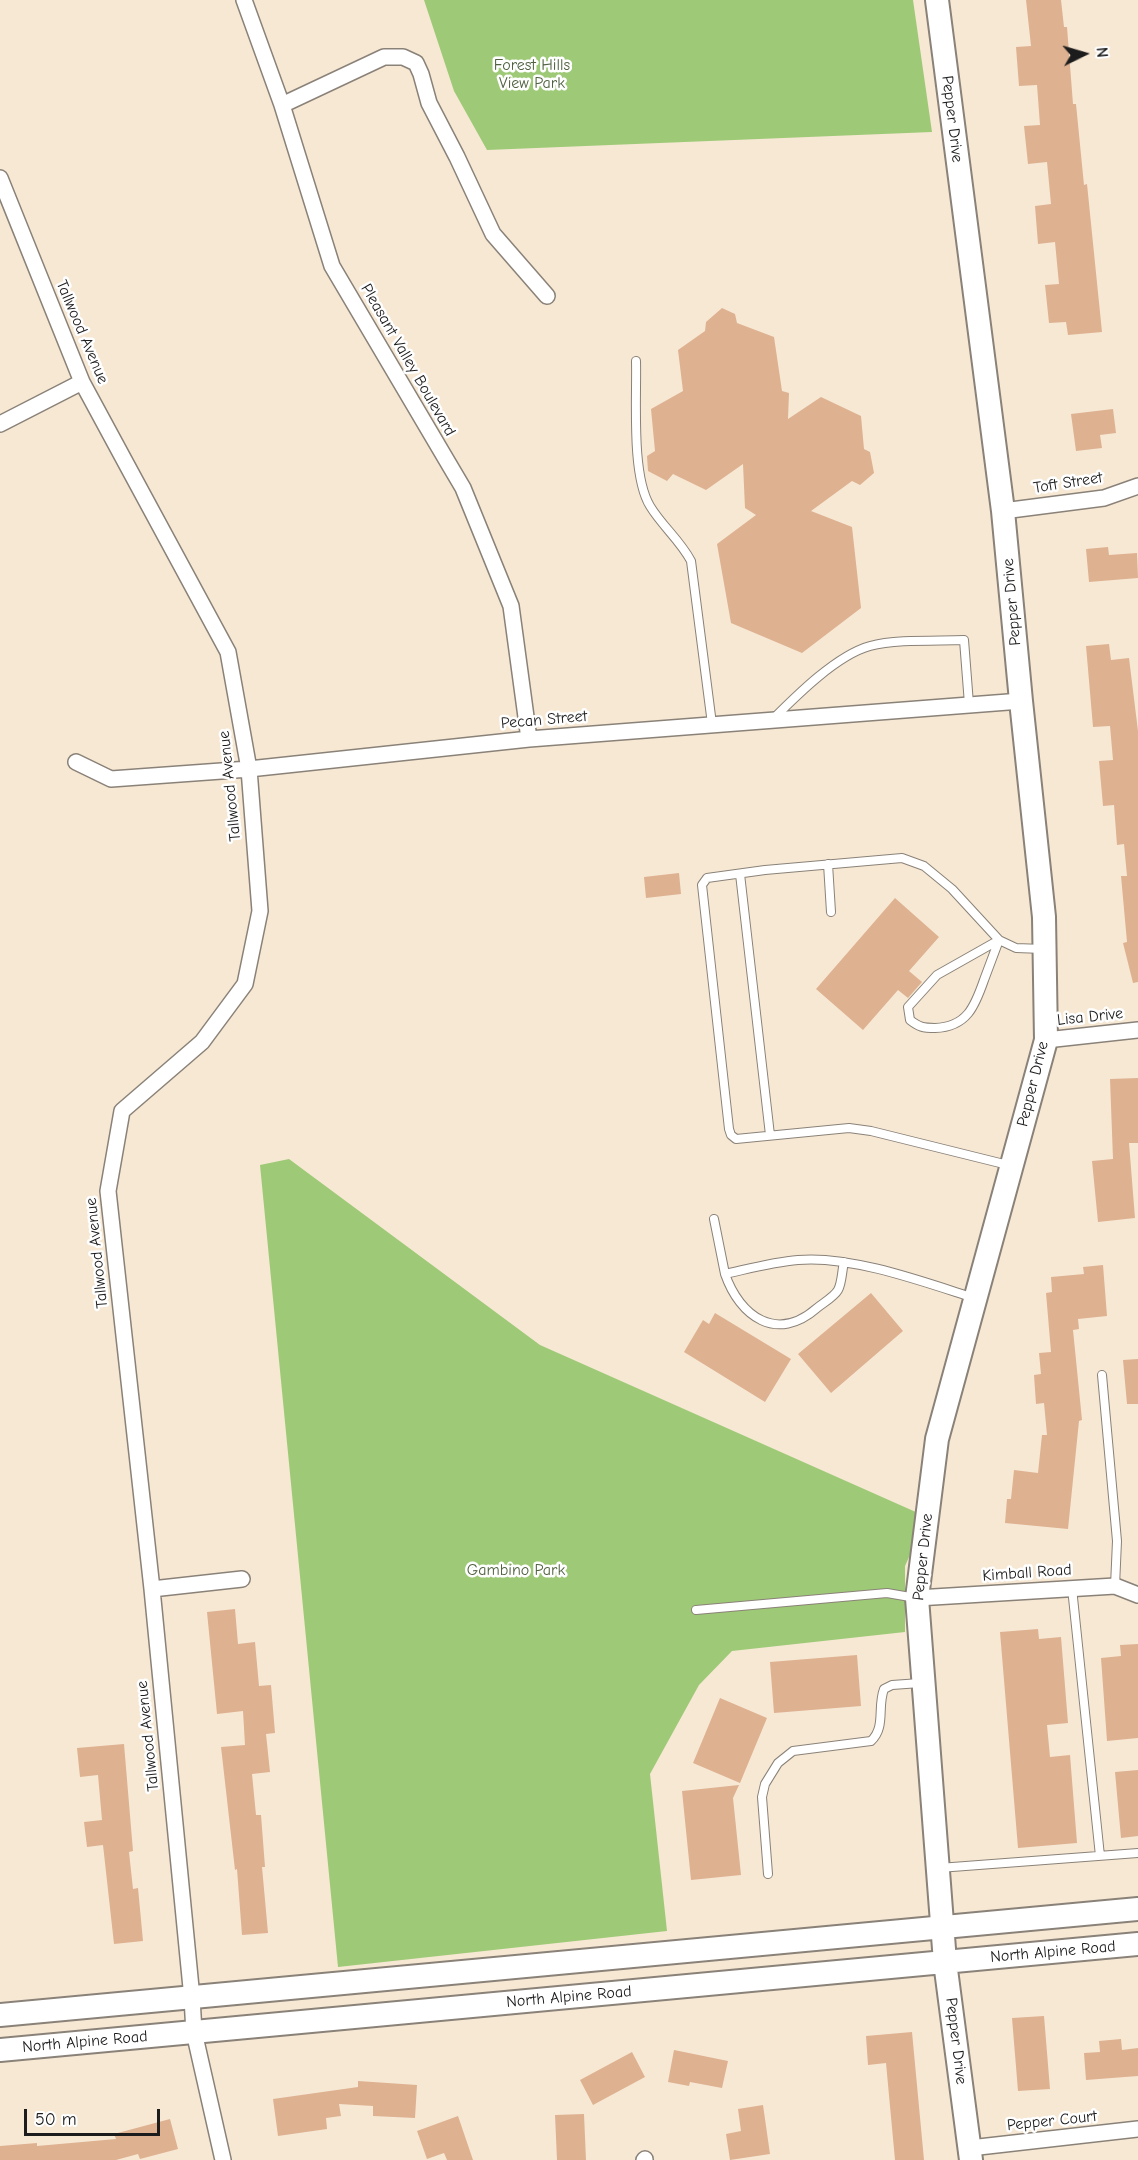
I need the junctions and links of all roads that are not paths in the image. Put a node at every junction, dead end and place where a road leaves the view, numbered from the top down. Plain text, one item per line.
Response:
1 (244, 0) edge
2 (937, 0) edge
3 (282, 105) junction
4 (0, 178) edge
5 (547, 296) dead end
6 (636, 361) dead end
7 (82, 382) junction
8 (0, 424) edge
9 (1138, 486) edge
10 (1003, 512) junction
11 (1021, 700) junction
12 (969, 704) junction
13 (772, 720) junction
14 (712, 724) junction
15 (529, 739) junction
16 (76, 762) dead end
17 (249, 769) junction
18 (828, 864) junction
19 (740, 874) junction
20 (831, 912) dead end
21 (999, 940) junction
22 (1045, 949) junction
23 (1138, 1030) edge
24 (1046, 1040) junction
25 (770, 1135) junction
26 (1011, 1166) junction
27 (714, 1219) dead end
28 (844, 1262) junction
29 (724, 1274) junction
30 (975, 1298) junction
31 (1102, 1375) dead end
32 (242, 1580) dead end
33 (1115, 1586) junction
34 (1072, 1588) junction
35 (152, 1589) junction
36 (1138, 1595) edge
37 (917, 1598) junction
38 (696, 1610) dead end
39 (925, 1683) junction
40 (1138, 1853) edge
41 (1100, 1856) junction
42 (938, 1868) junction
43 (768, 1874) dead end
44 (1138, 1909) edge
45 (942, 1927) junction
46 (1138, 1944) edge
47 (945, 1962) junction
48 (192, 1998) junction
49 (0, 2015) edge
50 (194, 2032) junction
51 (0, 2050) edge
52 (1138, 2129) edge
53 (970, 2154) edge
54 (223, 2160) edge

1 - 3 street, Pleasant Valley Boulevard
2 - 10 main road, Pepper Drive
3 - 5 street
3 - 15 street, Pleasant Valley Boulevard
4 - 7 street, Tallwood Avenue
6 - 14 lane
7 - 8 street
7 - 17 street, Tallwood Avenue
9 - 10 street, Toft Street
10 - 11 main road, Pepper Drive
11 - 12 street, Pecan Street
11 - 22 main road, Pepper Drive
12 - 13 street, Pecan Street
12 - 13 lane
13 - 14 street, Pecan Street
14 - 15 street, Pecan Street
15 - 17 street, Pecan Street
16 - 17 street, Pecan Street
17 - 35 street, Tallwood Avenue
18 - 19 lane
18 - 20 lane
18 - 21 lane
19 - 25 lane
19 - 25 lane
21 - 21 lane
21 - 22 lane
22 - 24 main road, Pepper Drive
23 - 24 street, Lisa Drive
24 - 26 main road, Pepper Drive
25 - 26 lane
26 - 30 main road, Pepper Drive
27 - 29 lane
28 - 29 lane
28 - 29 lane
28 - 30 lane
30 - 37 main road, Pepper Drive
31 - 33 lane
32 - 35 street
33 - 34 street, Kimball Road
33 - 36 street, Kimball Road
34 - 37 street, Kimball Road
34 - 41 lane
35 - 48 street, Tallwood Avenue
37 - 38 lane
37 - 39 main road, Pepper Drive
39 - 42 main road, Pepper Drive
39 - 43 lane
40 - 41 lane
41 - 42 lane
42 - 45 main road, Pepper Drive
44 - 45 main road, North Alpine Road
45 - 47 main road, Pepper Drive
45 - 48 main road, North Alpine Road
46 - 47 main road, North Alpine Road
47 - 50 main road, North Alpine Road
47 - 53 main road, Pepper Drive
48 - 49 main road, North Alpine Road
48 - 50 street, Tallwood Avenue
50 - 51 main road, North Alpine Road
50 - 54 street, Tallwood Avenue
52 - 53 street, Pepper Court

